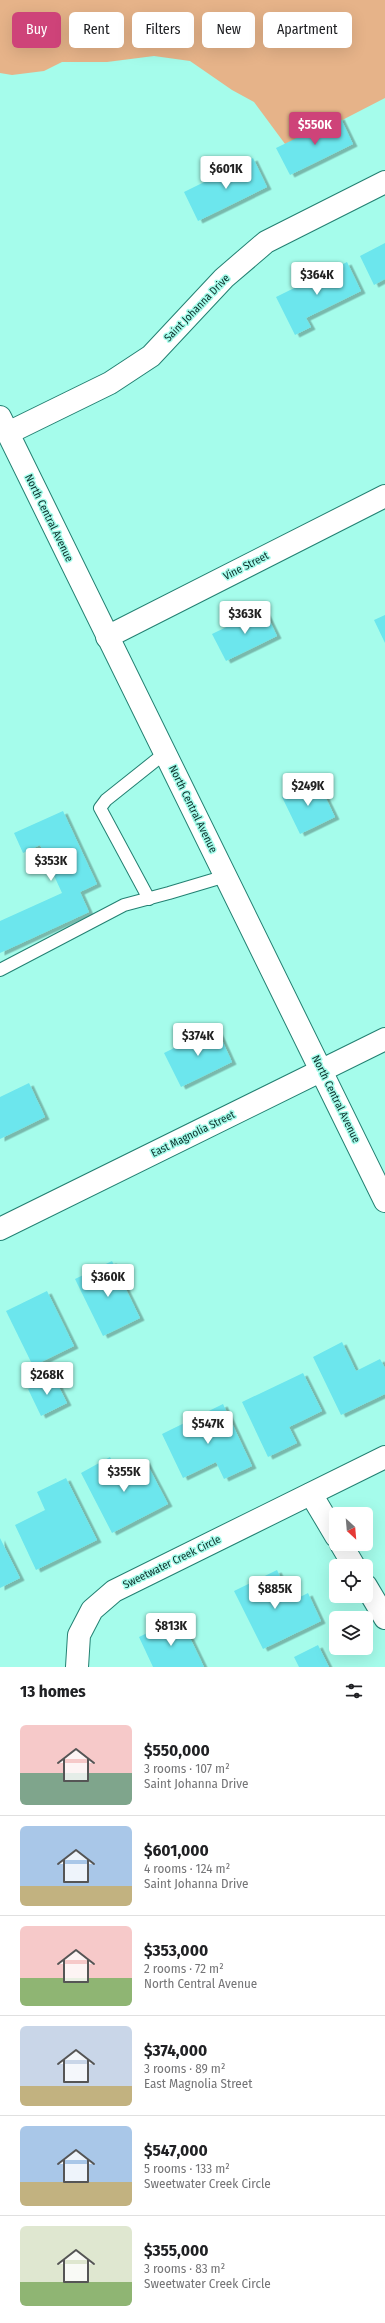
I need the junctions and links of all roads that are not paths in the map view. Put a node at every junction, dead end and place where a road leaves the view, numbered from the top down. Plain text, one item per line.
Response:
1 (385, 182) edge
2 (4, 425) edge
3 (385, 496) edge
4 (107, 637) junction
5 (165, 753) junction
6 (226, 876) junction
7 (149, 898) junction
8 (0, 970) edge
9 (385, 1039) edge
10 (322, 1071) junction
11 (385, 1201) edge
12 (0, 1229) edge
13 (385, 1457) edge
14 (311, 1494) junction
15 (329, 1524) edge
16 (373, 1598) edge
17 (385, 1618) edge
18 (77, 1667) edge

1 - 2 street, Saint Johanna Drive
2 - 4 street, North Central Avenue
3 - 4 street, Vine Street
4 - 5 street, North Central Avenue
5 - 6 street, North Central Avenue
5 - 7 lane
6 - 7 lane
6 - 10 street, North Central Avenue
7 - 8 lane
9 - 10 street, East Magnolia Street
10 - 11 street, North Central Avenue
10 - 12 street, East Magnolia Street
13 - 14 street, Sweetwater Creek Circle
14 - 15 street
14 - 18 street, Sweetwater Creek Circle
16 - 17 street

